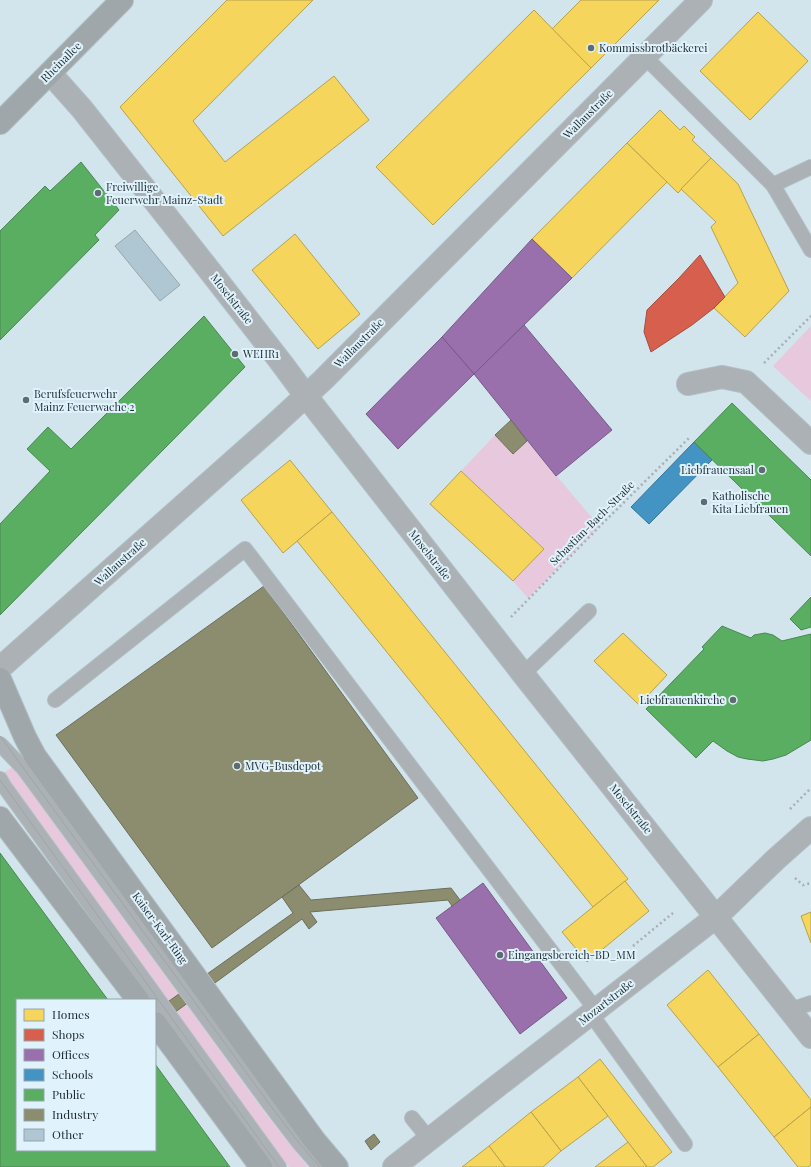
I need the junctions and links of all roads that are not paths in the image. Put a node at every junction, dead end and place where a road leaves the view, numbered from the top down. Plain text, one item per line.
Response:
1 (122, 0) edge
2 (701, 0) edge
3 (645, 56) junction
4 (50, 73) junction
5 (0, 123) edge
6 (811, 167) edge
7 (774, 185) junction
8 (811, 250) edge
9 (688, 384) dead end
10 (306, 396) junction
11 (811, 443) edge
12 (589, 611) dead end
13 (0, 668) edge
14 (523, 674) junction
15 (0, 679) edge
16 (54, 700) dead end
17 (0, 744) edge
18 (0, 779) edge
19 (0, 818) edge
20 (811, 828) edge
21 (716, 917) junction
22 (137, 999) edge
23 (811, 1003) edge
24 (790, 1010) junction
25 (593, 1012) junction
26 (156, 1024) edge
27 (811, 1037) edge
28 (412, 1118) dead end
29 (429, 1139) junction
30 (685, 1144) dead end
31 (261, 1167) edge
32 (279, 1167) edge
33 (320, 1167) edge
34 (337, 1167) edge
35 (394, 1167) edge

1 - 4 street, Rheinallee
2 - 3 street, Wallaustraße
3 - 7 lane
3 - 10 street, Wallaustraße
4 - 5 street, Rheinallee
4 - 10 street, Moselstraße
6 - 7 lane
7 - 8 lane
9 - 11 street
10 - 13 street, Wallaustraße
10 - 14 street, Moselstraße
12 - 14 lane
14 - 21 street, Moselstraße
15 - 34 street, Kaiser-Karl-Ring
16 - 25 lane
17 - 33 lane, Kaiser-Karl-Ring
18 - 32 lane
19 - 22 street
20 - 21 street, Mozartstraße
21 - 24 street, Moselstraße
21 - 25 street, Mozartstraße
23 - 24 lane
24 - 27 street, Moselstraße
25 - 29 street, Mozartstraße
25 - 30 lane
26 - 31 street
28 - 29 lane
29 - 35 street, Mozartstraße

